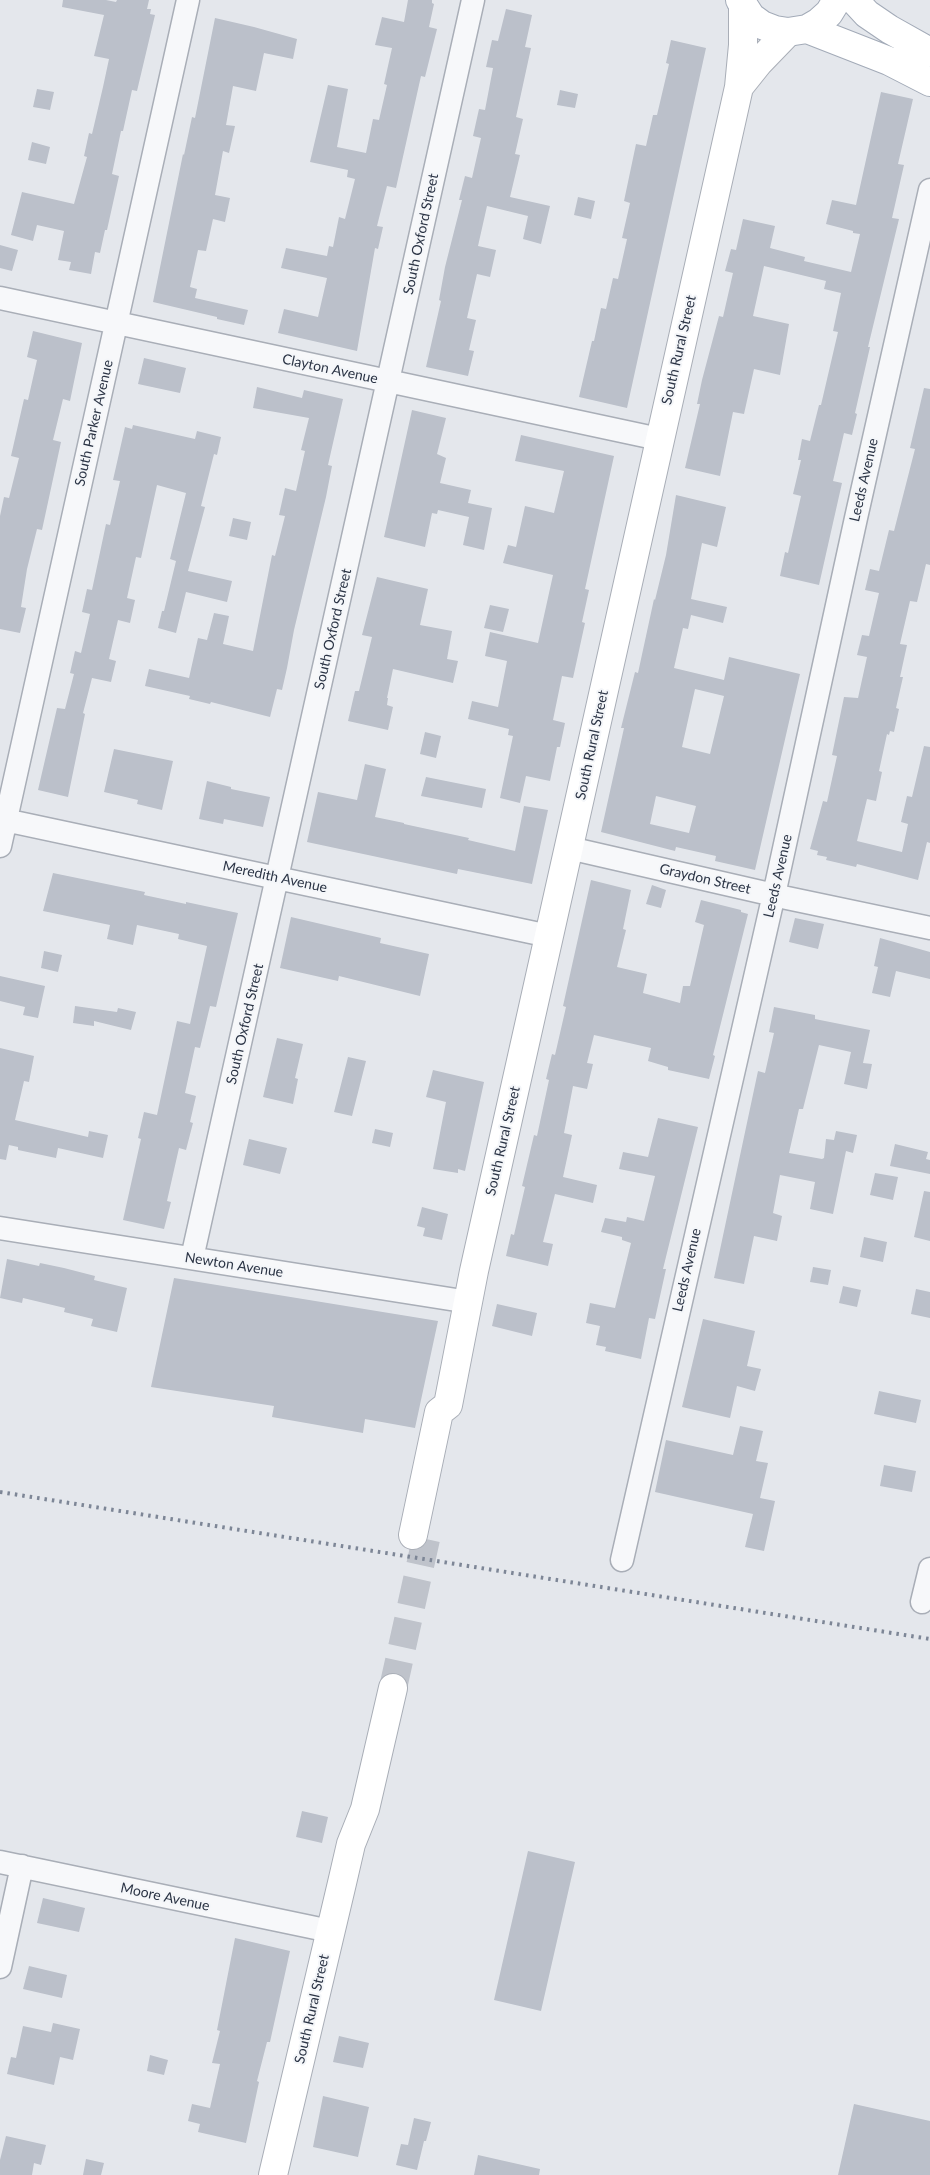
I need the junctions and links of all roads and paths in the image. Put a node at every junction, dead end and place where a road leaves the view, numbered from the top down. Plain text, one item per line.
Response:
1 (188, 0) edge
2 (472, 0) edge
3 (837, 0) edge
4 (854, 0) edge
5 (742, 3) edge
6 (797, 31) junction
7 (930, 52) edge
8 (930, 82) edge
9 (739, 87) junction
10 (930, 190) edge
11 (0, 298) edge
12 (117, 323) junction
13 (389, 381) junction
14 (659, 439) junction
15 (3, 820) edge
16 (0, 846) edge
17 (569, 848) junction
18 (278, 877) junction
19 (774, 895) junction
20 (930, 928) edge
21 (549, 936) junction
22 (0, 1228) edge
23 (192, 1258) junction
24 (469, 1302) junction
25 (419, 1537) tunnel mouth
26 (622, 1560) dead end
27 (930, 1569) edge
28 (922, 1602) dead end
29 (386, 1685) tunnel mouth
30 (0, 1862) edge
31 (22, 1866) junction
32 (330, 1932) junction
33 (0, 1966) edge
34 (273, 2175) edge

1 - 12 street, South Parker Avenue
2 - 13 street, South Oxford Street
3 - 6 main road, South Rural Street
4 - 7 main road
5 - 6 main road
5 - 9 main road, South Rural Street
6 - 8 main road
6 - 9 main road, South Rural Street
9 - 14 main road, South Rural Street
10 - 19 street, Leeds Avenue
11 - 12 street, Clayton Avenue
12 - 13 street, Clayton Avenue
12 - 15 street, South Parker Avenue
13 - 14 street, Clayton Avenue
13 - 18 street, South Oxford Street
14 - 17 main road, South Rural Street
15 - 16 street, South Parker Avenue
15 - 18 street, Meredith Avenue
17 - 19 street, Graydon Street
17 - 21 main road, South Rural Street
18 - 21 street, Meredith Avenue
18 - 23 street, South Oxford Street
19 - 20 street, Graydon Street
19 - 26 street, Leeds Avenue
21 - 24 main road, South Rural Street
22 - 23 street, Newton Avenue
23 - 24 street, Newton Avenue
24 - 25 main road, South Rural Street
27 - 28 street
29 - 32 main road, South Rural Street
30 - 31 street, Moore Avenue
31 - 32 street, Moore Avenue
31 - 33 street
32 - 34 main road, South Rural Street

